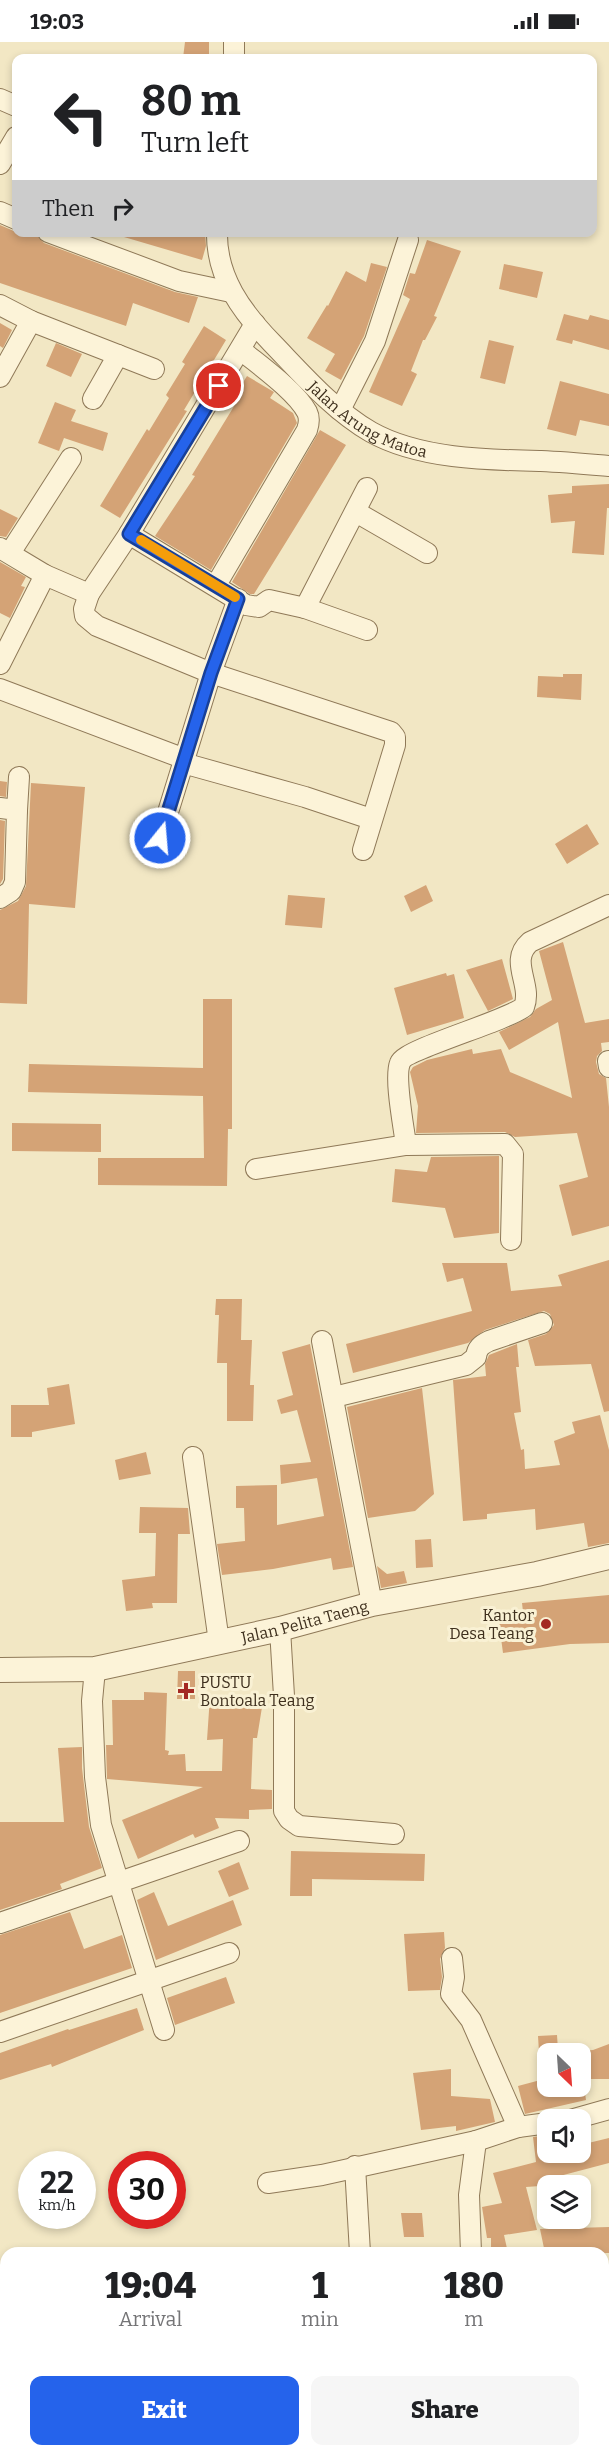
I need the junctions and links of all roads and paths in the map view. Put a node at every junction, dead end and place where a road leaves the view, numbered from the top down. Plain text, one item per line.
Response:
1 (12, 144) edge
2 (0, 164) edge
3 (61, 237) edge
4 (217, 237) edge
5 (408, 240) dead end
6 (231, 292) junction
7 (0, 304) edge
8 (32, 321) junction
9 (255, 324) junction
10 (241, 350) junction
11 (118, 355) junction
12 (154, 369) dead end
13 (0, 377) edge
14 (93, 399) dead end
15 (340, 410) junction
16 (70, 458) dead end
17 (609, 466) edge
18 (367, 488) dead end
19 (356, 512) junction
20 (129, 534) junction
21 (5, 550) edge
22 (427, 553) dead end
23 (45, 574) junction
24 (216, 585) junction
25 (89, 594) junction
26 (238, 599) junction
27 (305, 608) junction
28 (367, 630) dead end
29 (0, 664) edge
30 (211, 673) junction
31 (0, 689) edge
32 (184, 761) junction
33 (19, 777) dead end
34 (9, 809) edge
35 (371, 819) junction
36 (160, 838) dead end
37 (363, 850) dead end
38 (0, 898) edge
39 (609, 905) edge
40 (406, 1145) junction
41 (256, 1169) dead end
42 (511, 1240) dead end
43 (542, 1323) dead end
44 (322, 1341) dead end
45 (334, 1397) junction
46 (193, 1457) dead end
47 (609, 1557) edge
48 (372, 1604) junction
49 (280, 1629) junction
50 (219, 1642) junction
51 (95, 1669) junction
52 (0, 1670) edge
53 (393, 1834) dead end
54 (239, 1841) dead end
55 (119, 1884) junction
56 (0, 1923) edge
57 (229, 1953) dead end
58 (452, 1958) dead end
59 (150, 1981) junction
60 (164, 2030) dead end
61 (0, 2032) edge
62 (609, 2109) edge
63 (591, 2114) edge
64 (537, 2124) edge
65 (518, 2127) junction
66 (476, 2141) junction
67 (355, 2166) junction
68 (268, 2183) dead end
69 (360, 2247) edge
70 (471, 2247) edge

1 - 2 street
3 - 6 street
4 - 6 street, Jalan Arung Matoa
5 - 15 street
6 - 9 street, Jalan Arung Matoa
7 - 8 street
8 - 11 street
8 - 13 street
9 - 10 street
9 - 15 street, Jalan Arung Matoa
10 - 20 street
10 - 24 street
11 - 12 street
11 - 14 street
15 - 17 street, Jalan Arung Matoa
16 - 21 street
18 - 19 street
19 - 22 street
19 - 27 street
20 - 24 street
20 - 25 street
21 - 23 street
23 - 25 street
23 - 29 street
24 - 26 street
25 - 30 street
26 - 27 street
26 - 30 street
27 - 28 street
30 - 32 street
30 - 35 street
31 - 32 street
32 - 35 street
32 - 36 street
33 - 34 street
34 - 38 street
35 - 37 street
39 - 40 street
40 - 41 street
40 - 42 street
43 - 45 street
44 - 45 street
45 - 48 street
46 - 50 street
47 - 48 street, Jalan Pelita Taeng
48 - 49 street, Jalan Pelita Taeng
49 - 50 street, Jalan Pelita Taeng
49 - 53 street
50 - 51 street, Jalan Pelita Taeng
51 - 52 street, Jalan Pelita Taeng
51 - 55 street
54 - 55 street
55 - 56 street
55 - 59 street
57 - 59 street
58 - 65 street
59 - 60 street
59 - 61 street
62 - 63 street
64 - 65 street
65 - 66 street
66 - 67 street
66 - 70 street
67 - 68 street
67 - 69 street

